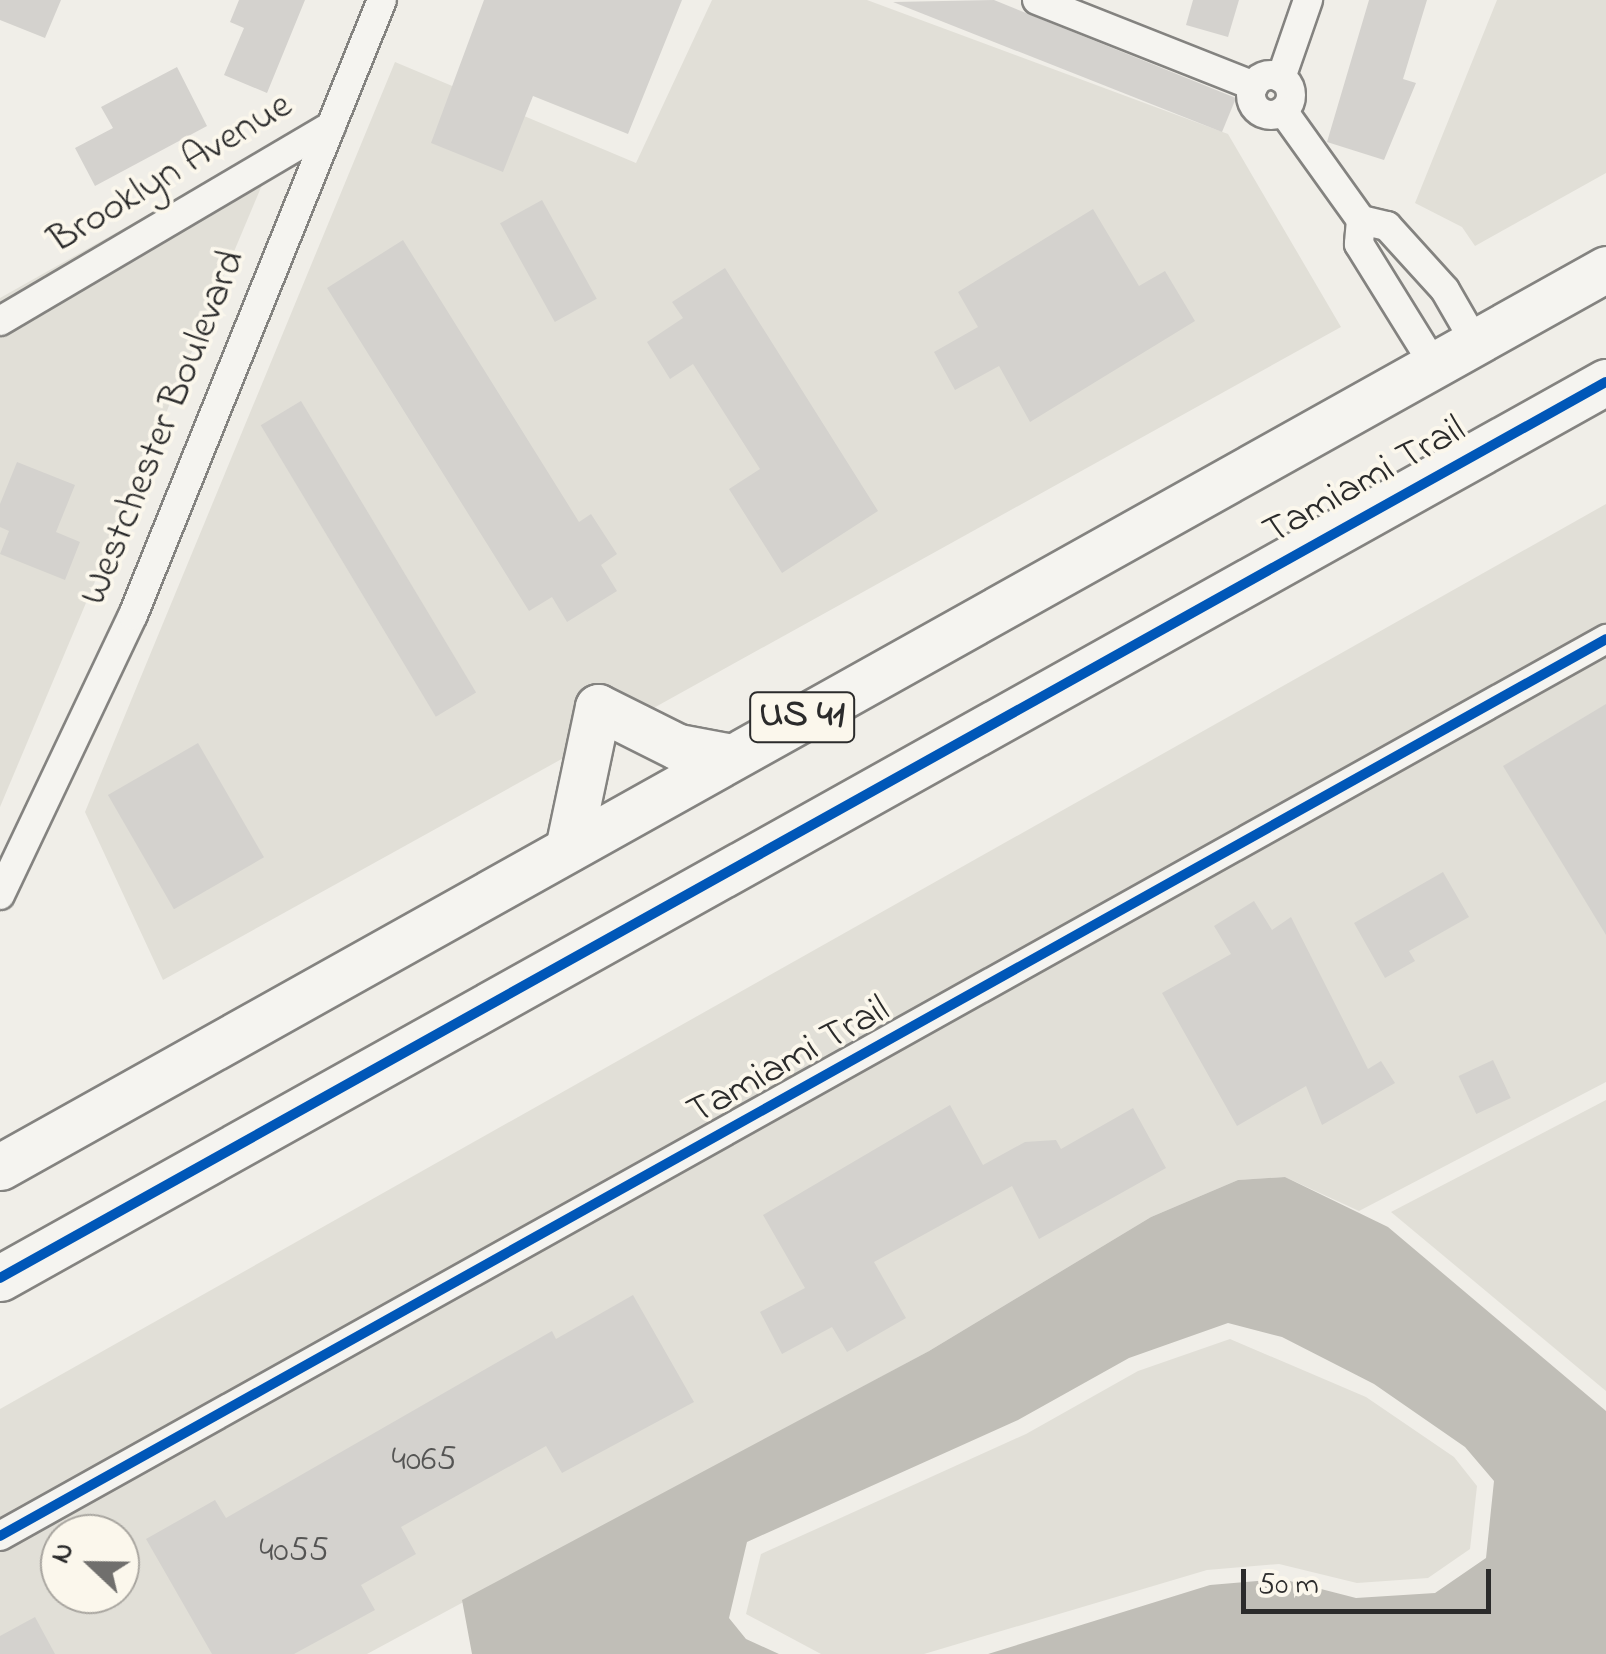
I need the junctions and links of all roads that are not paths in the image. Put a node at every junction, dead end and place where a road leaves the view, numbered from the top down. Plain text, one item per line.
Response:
1 (382, 0) edge
2 (1037, 0) edge
3 (1308, 0) edge
4 (1282, 78) junction
5 (1254, 86) junction
6 (1283, 111) junction
7 (331, 126) junction
8 (1362, 220) junction
9 (1606, 269) edge
10 (0, 322) edge
11 (1475, 342) junction
12 (1606, 345) edge
13 (1434, 365) junction
14 (1606, 382) edge
15 (1555, 410) junction
16 (1606, 639) edge
17 (727, 756) junction
18 (568, 849) junction
19 (6, 890) edge
20 (0, 1167) edge
21 (0, 1278) edge
22 (0, 1536) edge

1 - 7 street, Westchester Boulevard
2 - 5 street
3 - 4 street
4 - 5 street
4 - 6 street
5 - 6 street
6 - 8 street
7 - 10 street, Brooklyn Avenue
7 - 19 street, Westchester Boulevard
8 - 11 street
8 - 13 street
9 - 11 main road, Tamiami Trail / US 41
11 - 13 main road, Tamiami Trail / US 41
12 - 15 main road
13 - 17 main road, Tamiami Trail / US 41
14 - 15 main road, Tamiami Trail / US 41
15 - 21 main road, Tamiami Trail / US 41
16 - 22 street, Tamiami Trail
17 - 18 main road, Tamiami Trail / US 41
17 - 18 main road
18 - 20 main road, Tamiami Trail / US 41

